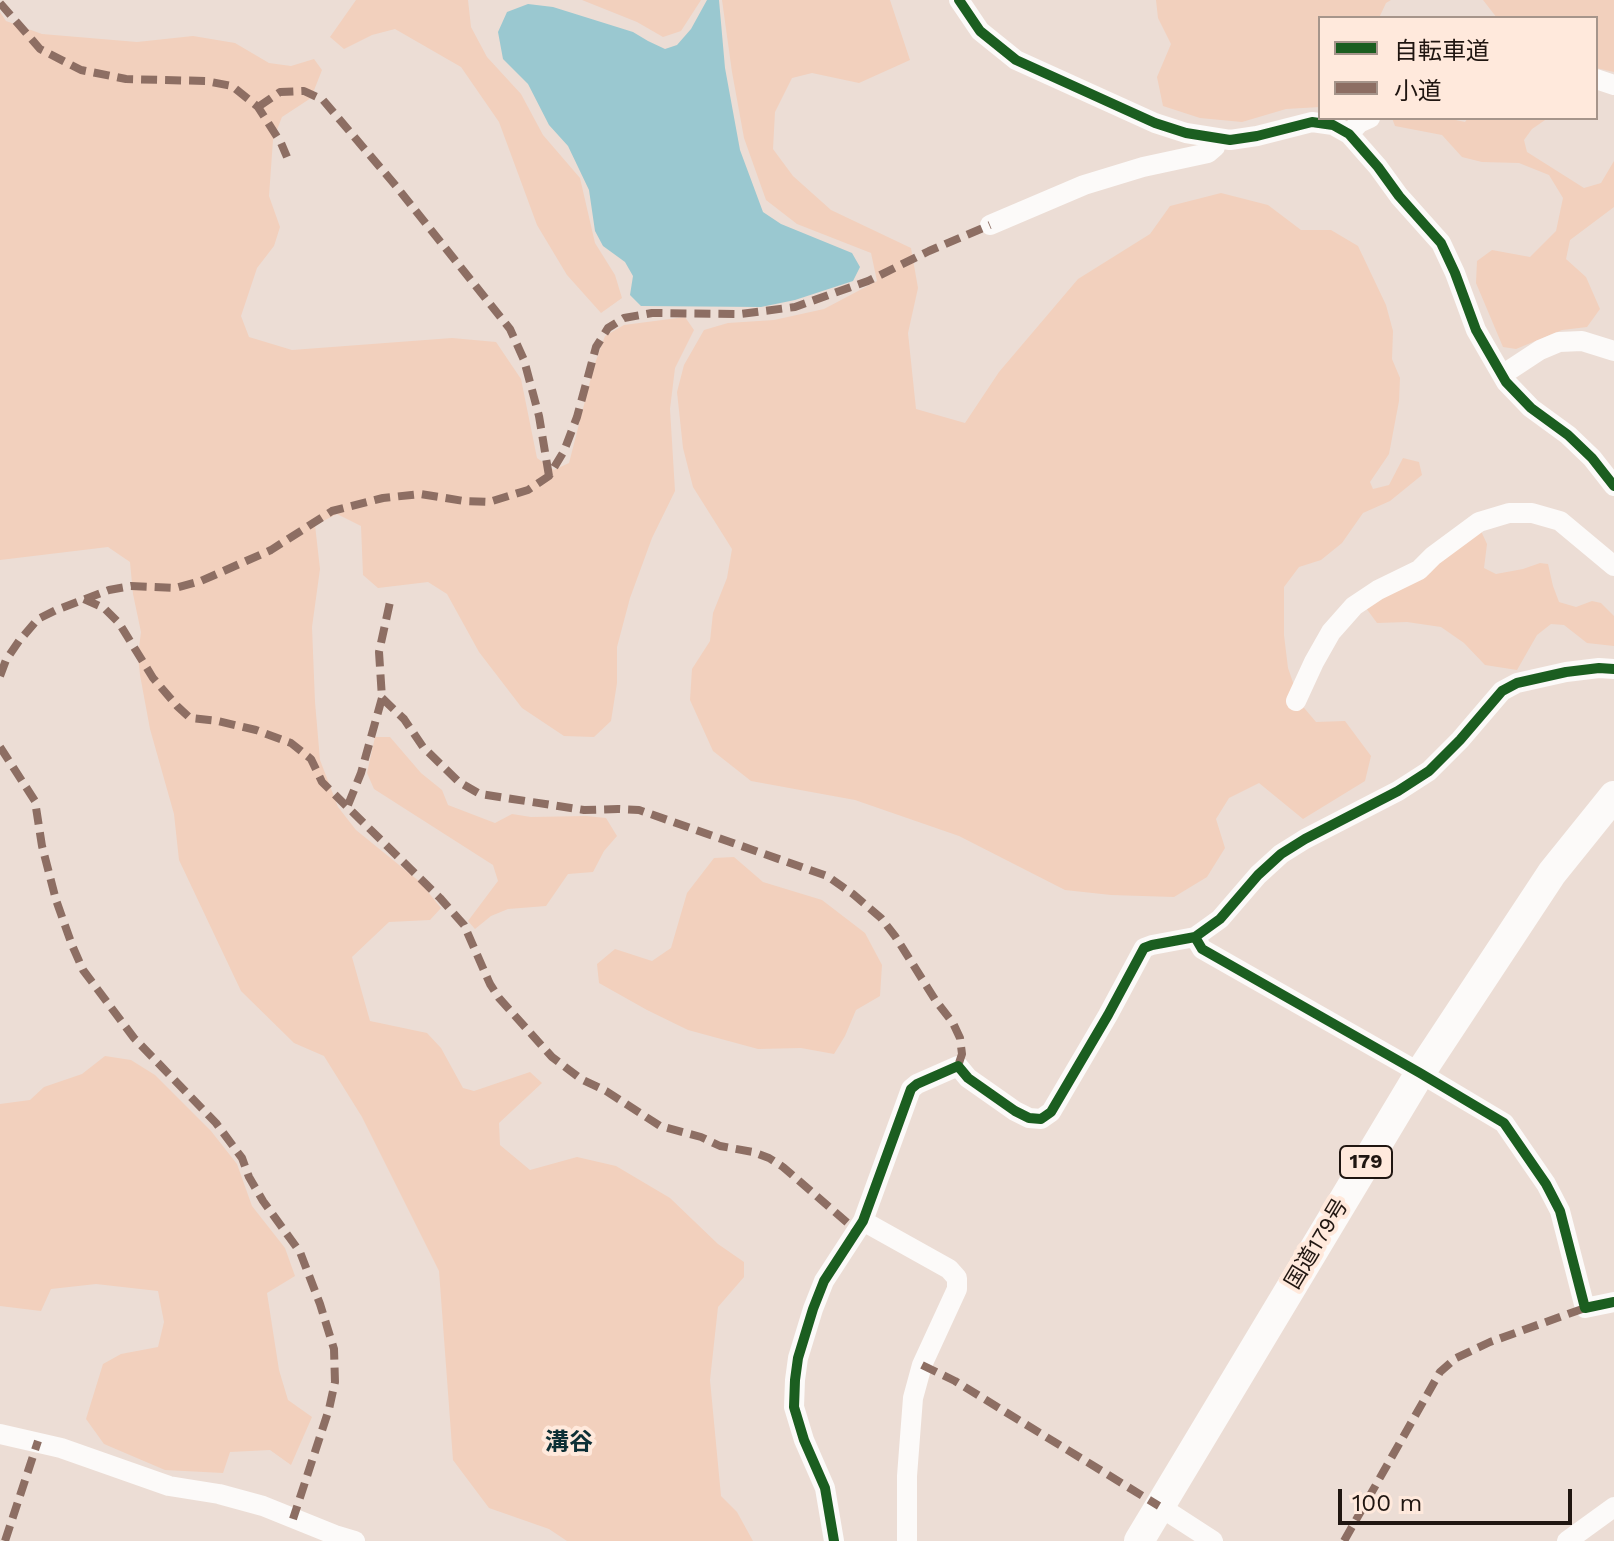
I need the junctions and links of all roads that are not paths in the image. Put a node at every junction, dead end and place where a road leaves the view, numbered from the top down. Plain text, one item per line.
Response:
1 (959, 0) edge
2 (1366, 120) edge
3 (1349, 134) junction
4 (1216, 139) junction
5 (990, 225) dead end
6 (1614, 351) edge
7 (1502, 375) junction
8 (1614, 486) edge
9 (1614, 566) edge
10 (1614, 669) edge
11 (1296, 701) dead end
12 (1614, 796) edge
13 (1195, 937) junction
14 (1420, 1073) junction
15 (863, 1221) junction
16 (1614, 1302) edge
17 (0, 1434) edge
18 (1159, 1506) junction
19 (1614, 1507) edge
20 (355, 1541) edge
21 (834, 1541) edge
22 (907, 1541) edge
23 (1139, 1541) edge
24 (1213, 1541) edge
25 (1567, 1541) edge

1 - 4 street
2 - 3 street
3 - 4 street
3 - 7 street
4 - 5 street
6 - 7 street
7 - 8 street
9 - 11 street
10 - 13 street
12 - 14 highway, 国道179号 / 179
13 - 14 street
13 - 15 street
14 - 16 street
14 - 18 highway, 国道179号 / 179
15 - 21 street
15 - 22 street
17 - 20 street
18 - 23 highway, 国道179号 / 179
18 - 24 street
19 - 25 street

